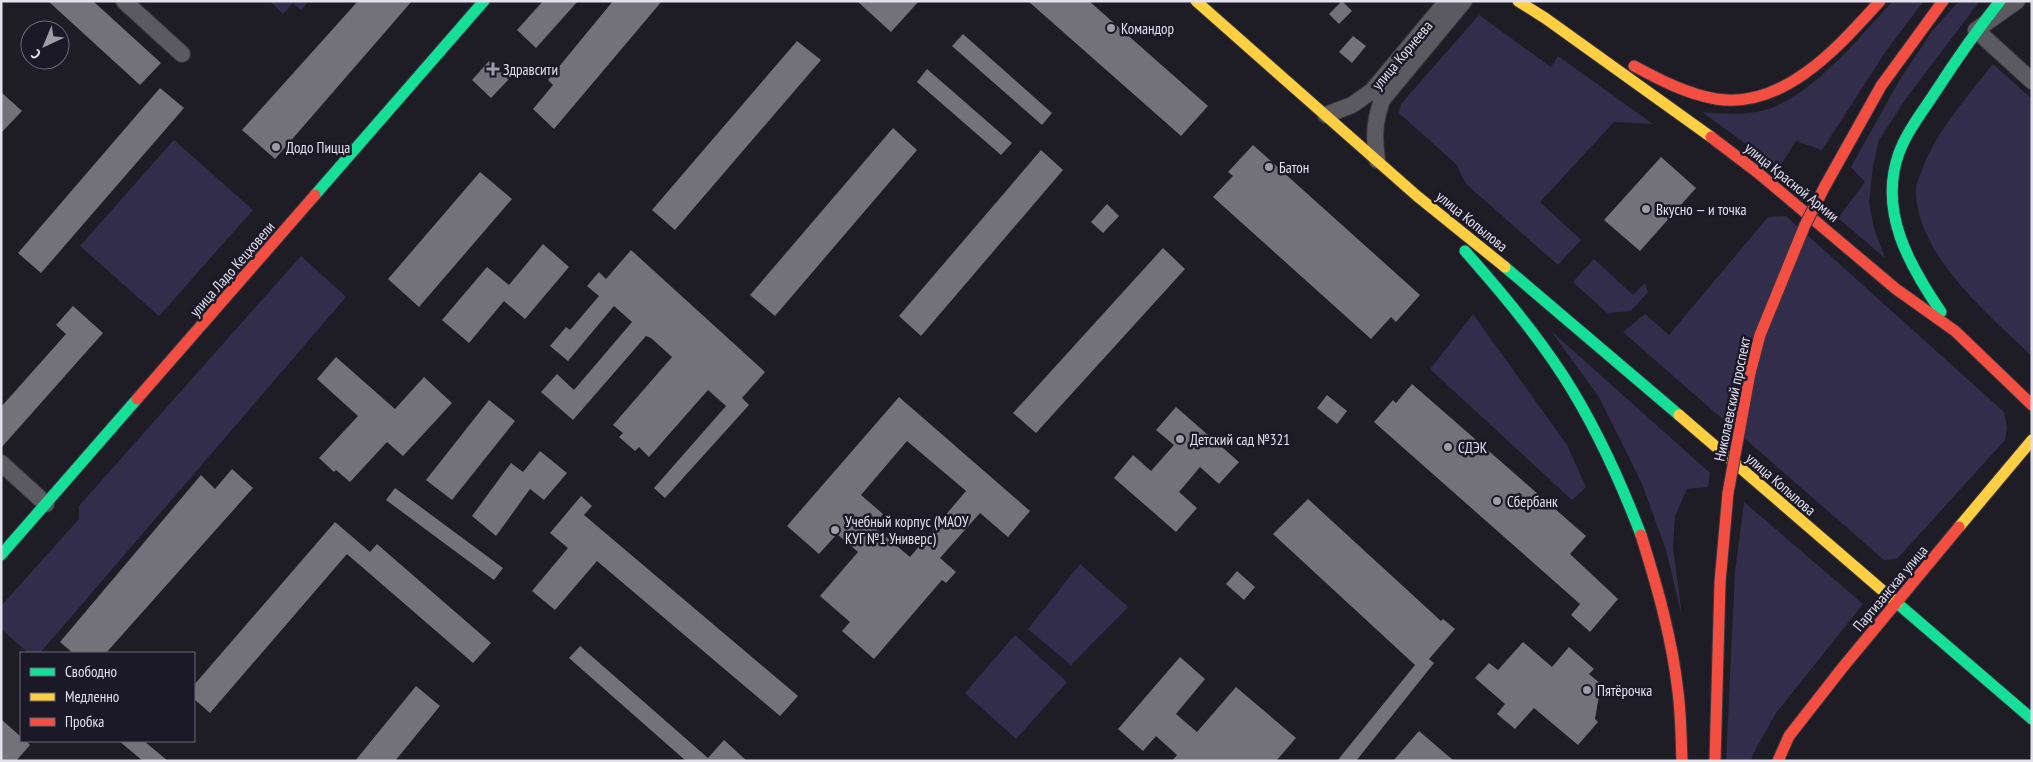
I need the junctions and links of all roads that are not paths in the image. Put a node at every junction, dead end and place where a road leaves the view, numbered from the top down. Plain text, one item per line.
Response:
1 (124, 1) edge
2 (484, 1) edge
3 (1196, 1) edge
4 (1447, 1) edge
5 (1464, 1) edge
6 (1518, 1) edge
7 (1880, 1) edge
8 (1944, 1) edge
9 (2000, 1) edge
10 (2017, 1) edge
11 (1545, 18) junction
12 (1976, 30) junction
13 (182, 54) dead end
14 (2032, 81) edge
15 (1326, 115) junction
16 (1377, 160) junction
17 (1417, 196) junction
18 (1955, 331) junction
19 (2032, 406) edge
20 (2032, 440) edge
21 (1, 463) edge
22 (46, 504) junction
23 (1, 555) edge
24 (1897, 603) junction
25 (2032, 719) edge
26 (1682, 761) edge
27 (1715, 761) edge
28 (1778, 761) edge

1 - 13 street
2 - 22 main road, улица Ладо Кецховели
3 - 15 main road, улица Копылова
4 - 15 street, улица Корнеева
5 - 16 street
6 - 11 main road, улица Красной Армии
7 - 11 main road
8 - 27 main road, Николаевский проспект, bridge
9 - 12 main road
10 - 12 street
11 - 18 main road, улица Красной Армии
12 - 14 street
12 - 18 main road
15 - 16 main road, улица Копылова
16 - 17 main road, улица Копылова
17 - 24 main road, улица Копылова
17 - 26 main road, улица Копылова
18 - 19 main road, улица Красной Армии
20 - 24 main road, Партизанская улица
21 - 22 street
22 - 23 main road, улица Ладо Кецховели
24 - 25 main road, улица Копылова
24 - 28 main road, Партизанская улица

